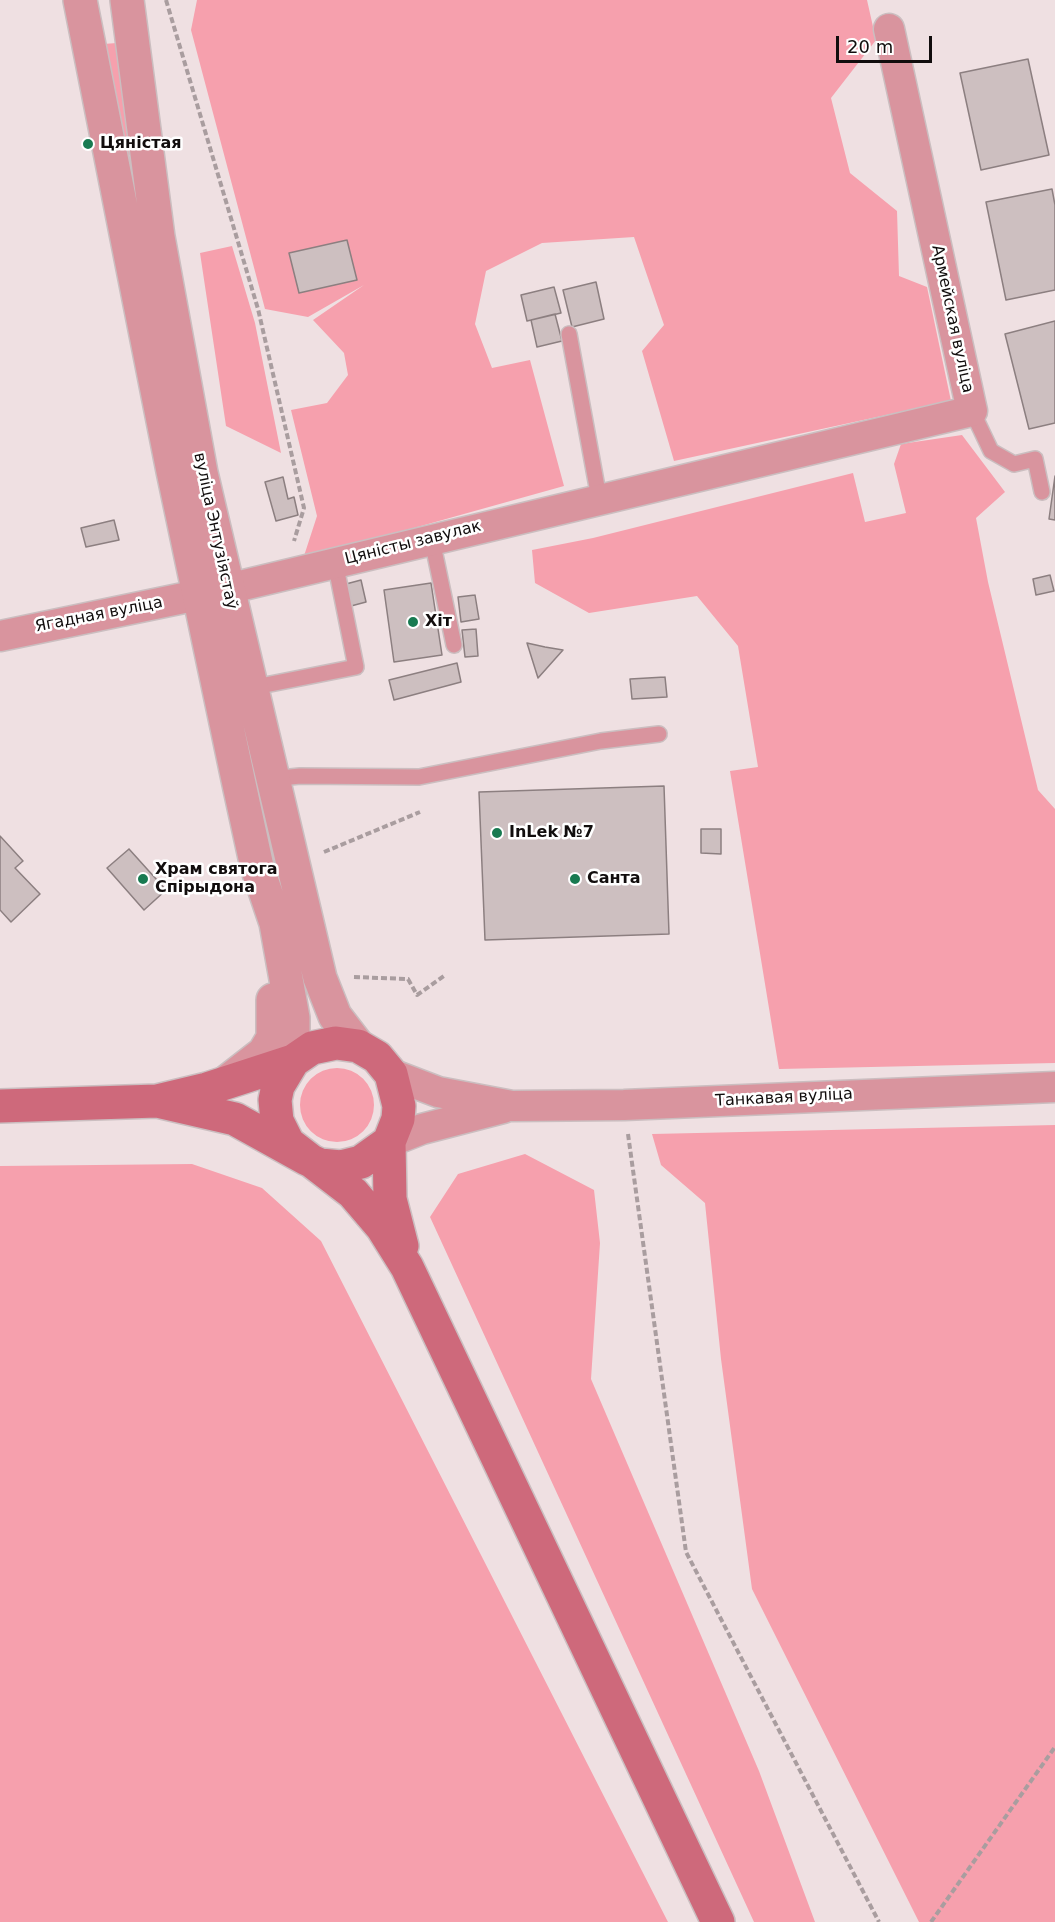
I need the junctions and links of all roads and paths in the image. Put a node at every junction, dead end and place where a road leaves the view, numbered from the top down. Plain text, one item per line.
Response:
1 (80, 0) edge
2 (127, 0) edge
3 (165, 0) edge
4 (889, 29) dead end
5 (569, 334) dead end
6 (972, 411) junction
7 (1042, 492) dead end
8 (599, 498) junction
9 (264, 580) junction
10 (213, 592) junction
11 (0, 636) edge
12 (454, 645) dead end
13 (250, 688) junction
14 (658, 734) dead end
15 (271, 780) junction
16 (239, 784) junction
17 (420, 812) dead end
18 (323, 852) dead end
19 (257, 867) junction
20 (444, 976) dead end
21 (353, 977) dead end
22 (358, 1046) junction
23 (293, 1061) junction
24 (391, 1074) junction
25 (226, 1082) junction
26 (1055, 1087) edge
27 (157, 1101) junction
28 (624, 1105) junction
29 (0, 1106) edge
30 (512, 1106) junction
31 (389, 1142) junction
32 (307, 1159) junction
33 (407, 1267) junction
34 (1055, 1747) edge
35 (718, 1922) edge
36 (879, 1922) edge
37 (931, 1922) edge

1 - 10 street, вуліца Энтузіястаў
2 - 10 street, вуліца Энтузіястаў
3 - 9 path
4 - 6 street, Армейская вуліца
5 - 8 lane
6 - 7 lane
6 - 8 street, Армейская вуліца
8 - 9 street, Цяністы завулак
9 - 10 street, Цяністы завулак
10 - 11 street, Ягадная вуліца
10 - 13 street, вуліца Энтузіястаў
10 - 16 street, вуліца Энтузіястаў
12 - 13 lane
13 - 15 street, вуліца Энтузіястаў
14 - 15 lane
15 - 16 street
15 - 22 street, вуліца Энтузіястаў
16 - 19 street, вуліца Энтузіястаў
17 - 18 path
19 - 23 street, вуліца Энтузіястаў
19 - 25 street, вуліца Энтузіястаў
20 - 21 path
22 - 23 main road
22 - 24 main road
23 - 25 main road
23 - 32 main road
24 - 30 street, Танкавая вуліца
24 - 31 main road
25 - 27 main road
26 - 28 street, Танкавая вуліца
27 - 29 main road
27 - 32 main road
28 - 30 street, Танкавая вуліца
28 - 36 path
30 - 31 street, Танкавая вуліца
31 - 32 main road
31 - 33 main road
32 - 33 main road
33 - 35 main road
34 - 37 path

